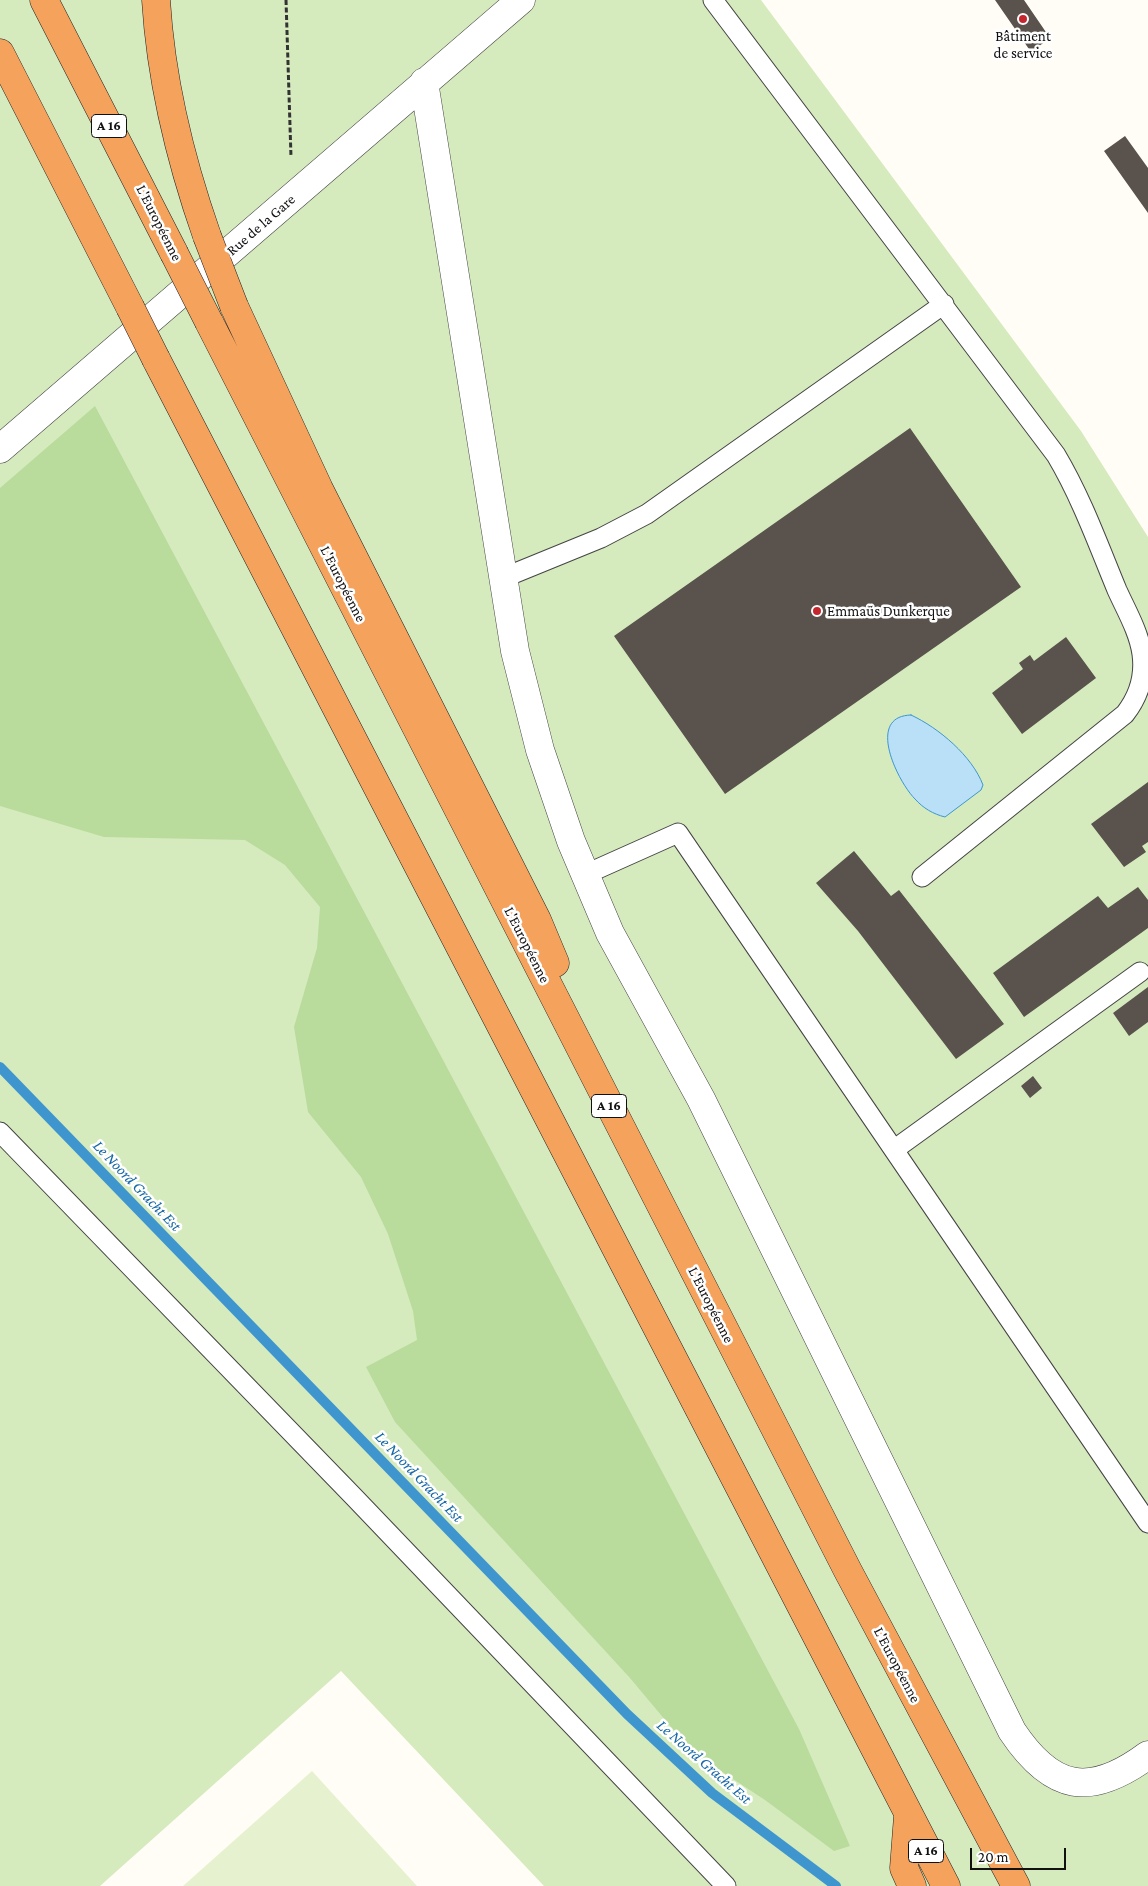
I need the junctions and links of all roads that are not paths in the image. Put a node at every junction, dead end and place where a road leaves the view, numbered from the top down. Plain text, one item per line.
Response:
1 (44, 0) edge
2 (156, 0) edge
3 (521, 0) edge
4 (713, 0) edge
5 (0, 53) edge
6 (424, 82) junction
7 (0, 94) edge
8 (33, 117) junction
9 (944, 304) junction
10 (0, 448) edge
11 (503, 578) junction
12 (584, 875) junction
13 (922, 877) dead end
14 (1140, 972) dead end
15 (0, 1132) edge
16 (895, 1149) junction
17 (633, 1153) junction
18 (1148, 1523) edge
19 (1148, 1755) edge
20 (908, 1816) junction
21 (726, 1886) edge
22 (912, 1886) edge
23 (946, 1886) edge
24 (1016, 1886) edge

1 - 17 highway, L'Européenne / A 16, bridge
2 - 17 highway, bridge
3 - 6 street, Rue de la Gare
4 - 9 lane
5 - 8 highway, A 16
6 - 10 street, Rue de la Gare
6 - 11 street
7 - 8 highway
8 - 20 highway, A 16, bridge
9 - 11 lane
9 - 13 lane
11 - 12 street
12 - 16 lane
12 - 19 street
14 - 16 lane
15 - 21 lane
16 - 18 lane
17 - 24 highway, L'Européenne / A 16
20 - 22 highway
20 - 23 highway, A 16

